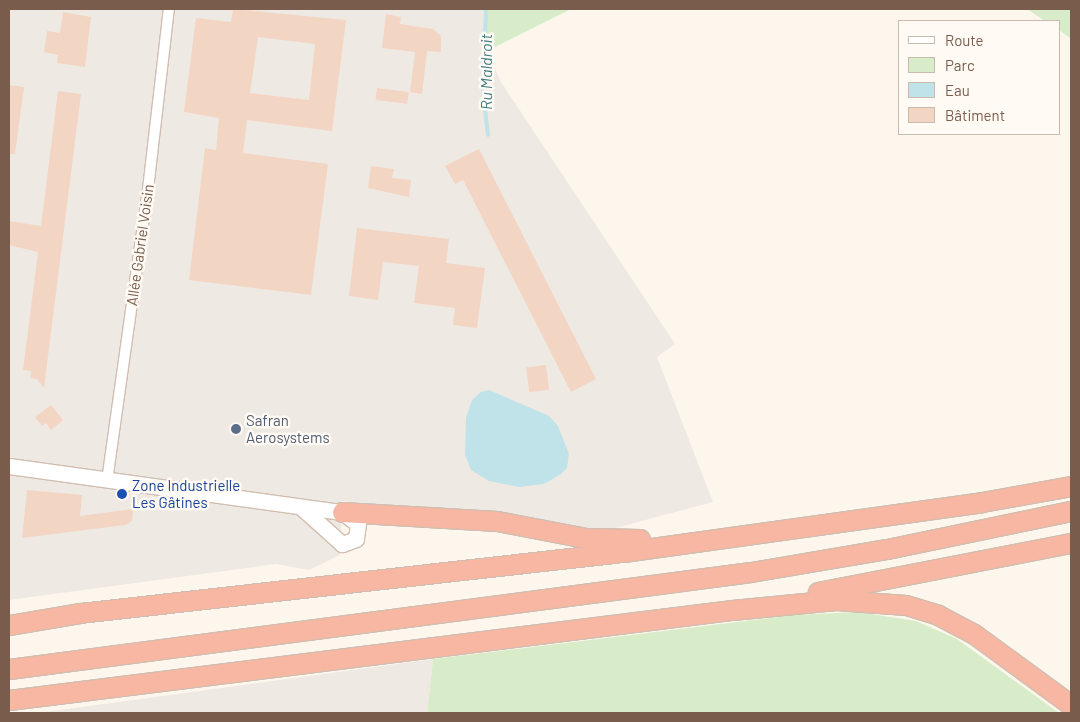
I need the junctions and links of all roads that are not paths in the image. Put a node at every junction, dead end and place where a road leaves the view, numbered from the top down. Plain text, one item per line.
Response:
1 (169, 9) edge
2 (9, 466) edge
3 (107, 481) junction
4 (1071, 486) edge
5 (302, 508) junction
6 (1071, 511) edge
7 (342, 512) junction
8 (690, 543) junction
9 (1071, 543) edge
10 (732, 610) junction
11 (9, 625) edge
12 (9, 669) edge
13 (13, 701) edge
14 (1071, 705) edge

1 - 3 street, Allée Gabriel Voisin
2 - 3 street
3 - 5 street
4 - 8 highway
5 - 7 street
5 - 7 street
6 - 12 highway
7 - 8 highway
8 - 11 highway
9 - 10 highway
10 - 13 highway
10 - 14 highway

